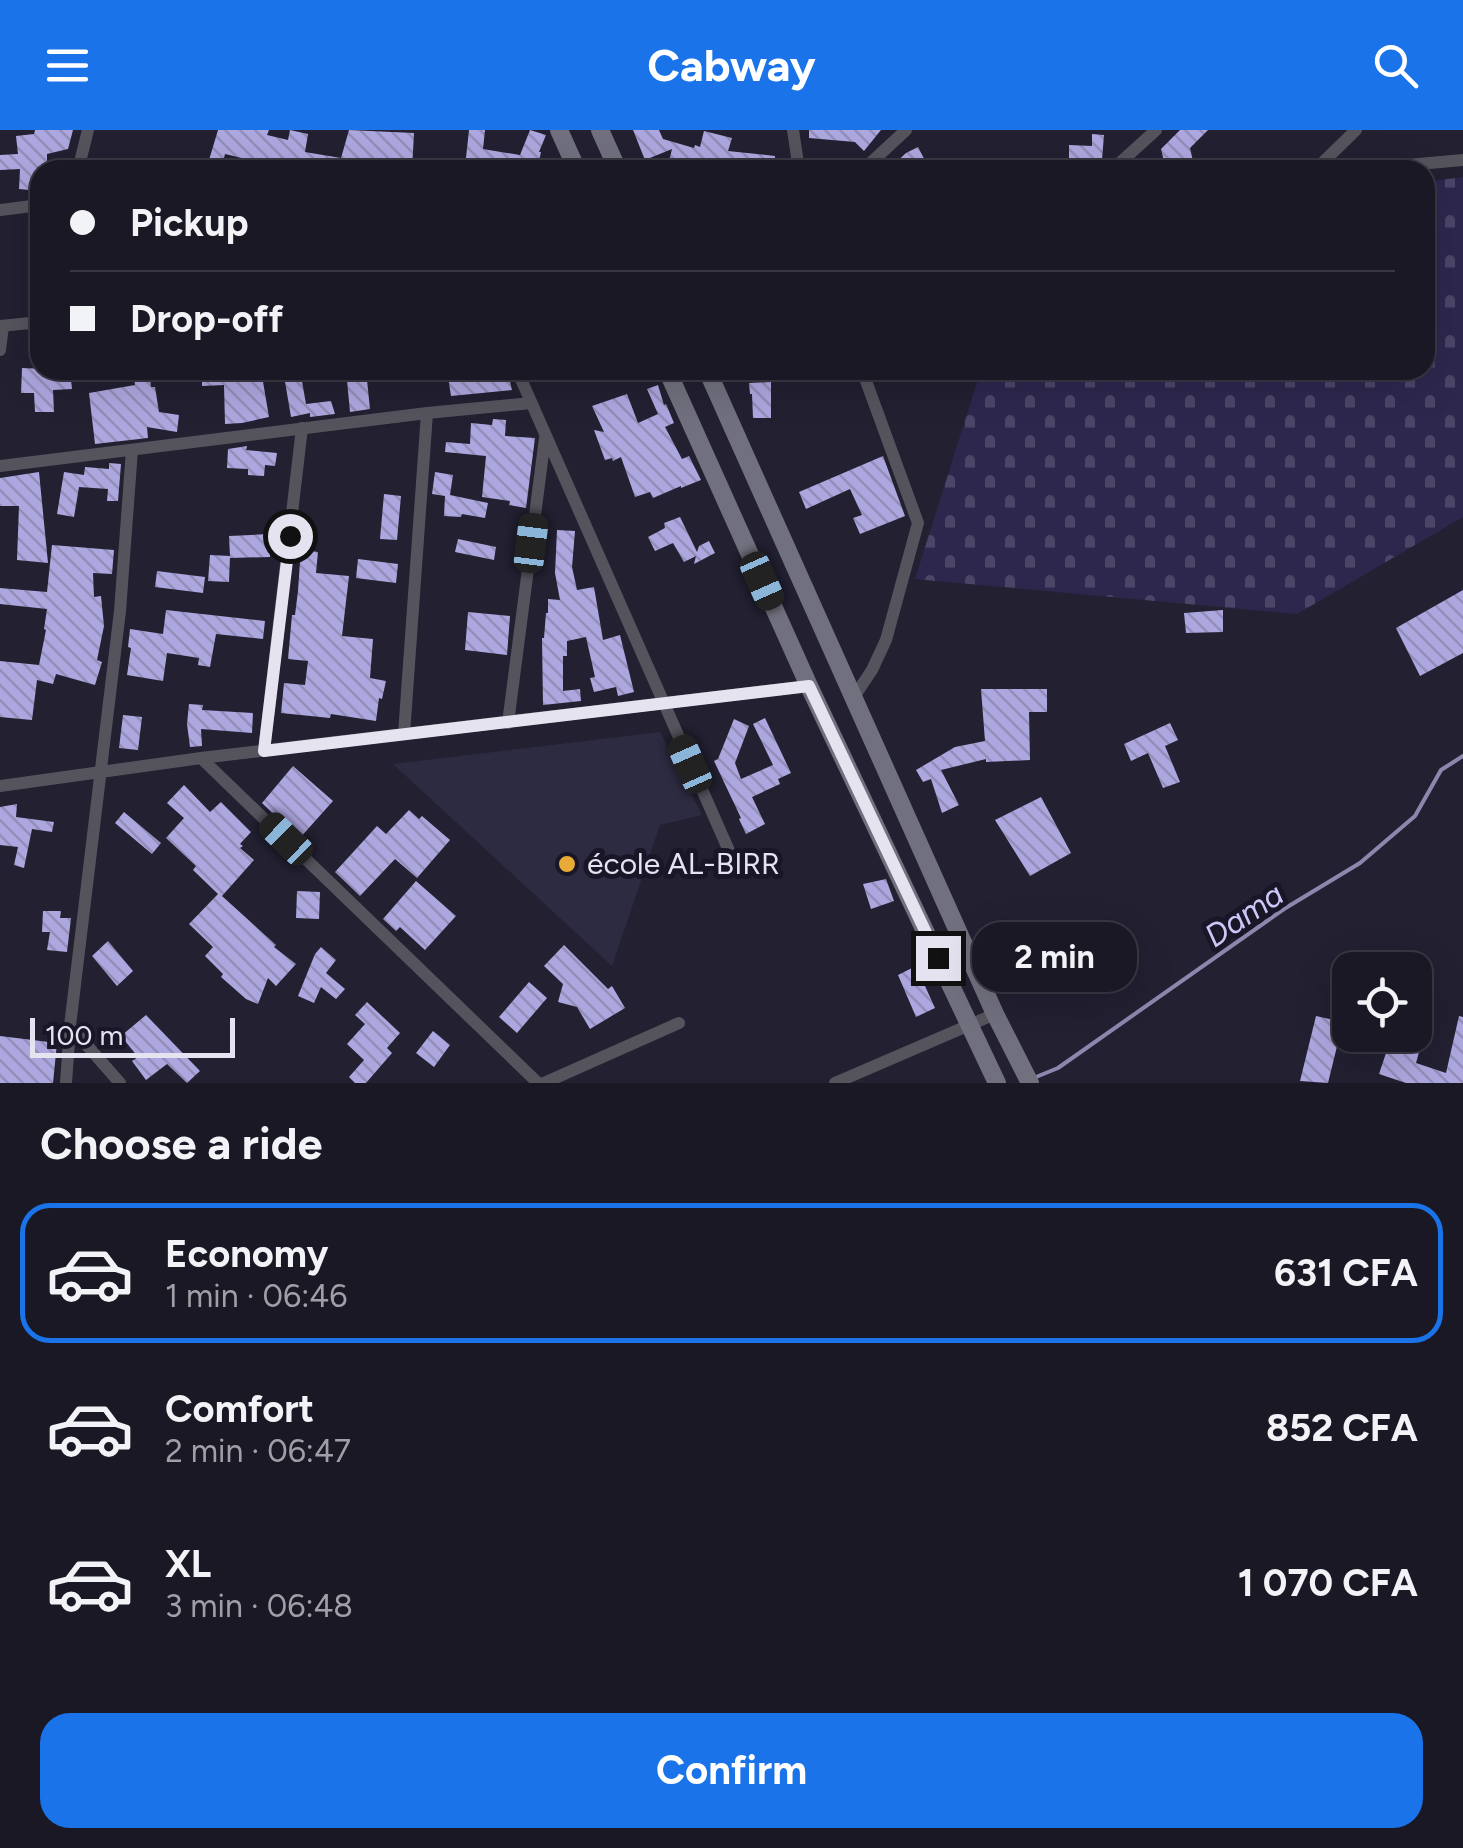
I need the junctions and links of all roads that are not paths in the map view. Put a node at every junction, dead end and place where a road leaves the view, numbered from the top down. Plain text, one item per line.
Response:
1 (88, 130) edge
2 (559, 130) edge
3 (600, 130) edge
4 (793, 130) edge
5 (906, 130) edge
6 (1156, 130) edge
7 (1356, 130) edge
8 (80, 160) edge
9 (572, 160) edge
10 (614, 160) edge
11 (798, 160) edge
12 (874, 160) edge
13 (1123, 160) edge
14 (1325, 160) edge
15 (1463, 160) edge
16 (1435, 163) edge
17 (30, 206) edge
18 (0, 210) edge
19 (30, 322) edge
20 (1, 326) edge
21 (0, 350) edge
22 (521, 380) edge
23 (671, 380) edge
24 (711, 380) edge
25 (866, 380) edge
26 (531, 403) junction
27 (427, 413) junction
28 (302, 428) junction
29 (545, 434) junction
30 (132, 450) junction
31 (0, 466) edge
32 (809, 686) junction
33 (854, 697) junction
34 (664, 704) junction
35 (508, 724) junction
36 (404, 734) junction
37 (264, 751) junction
38 (201, 758) junction
39 (100, 772) junction
40 (0, 786) edge
41 (730, 854) dead end
42 (995, 1014) junction
43 (679, 1023) dead end
44 (70, 1026) junction
45 (970, 1026) junction
46 (994, 1077) edge
47 (66, 1083) edge
48 (120, 1083) edge
49 (541, 1083) edge
50 (835, 1083) edge
51 (1030, 1083) edge

1 - 8 street
2 - 9 street
3 - 10 street
4 - 11 street
5 - 12 street
6 - 13 street
7 - 14 street
15 - 16 street
17 - 18 street
19 - 20 street
20 - 21 street
22 - 26 street
23 - 32 street
24 - 33 street
25 - 33 street
26 - 27 street
26 - 29 street
27 - 28 street
27 - 36 street
28 - 30 street
28 - 37 street
29 - 34 street
29 - 35 street
30 - 31 street
30 - 39 street
32 - 34 street
32 - 45 street
33 - 42 street
34 - 35 street
34 - 41 street
35 - 36 street
36 - 37 street
37 - 38 street
38 - 39 street
38 - 49 street
39 - 40 street
39 - 44 street
42 - 45 street
42 - 51 street
43 - 49 street
44 - 47 street
44 - 48 street
45 - 46 street
45 - 50 street

